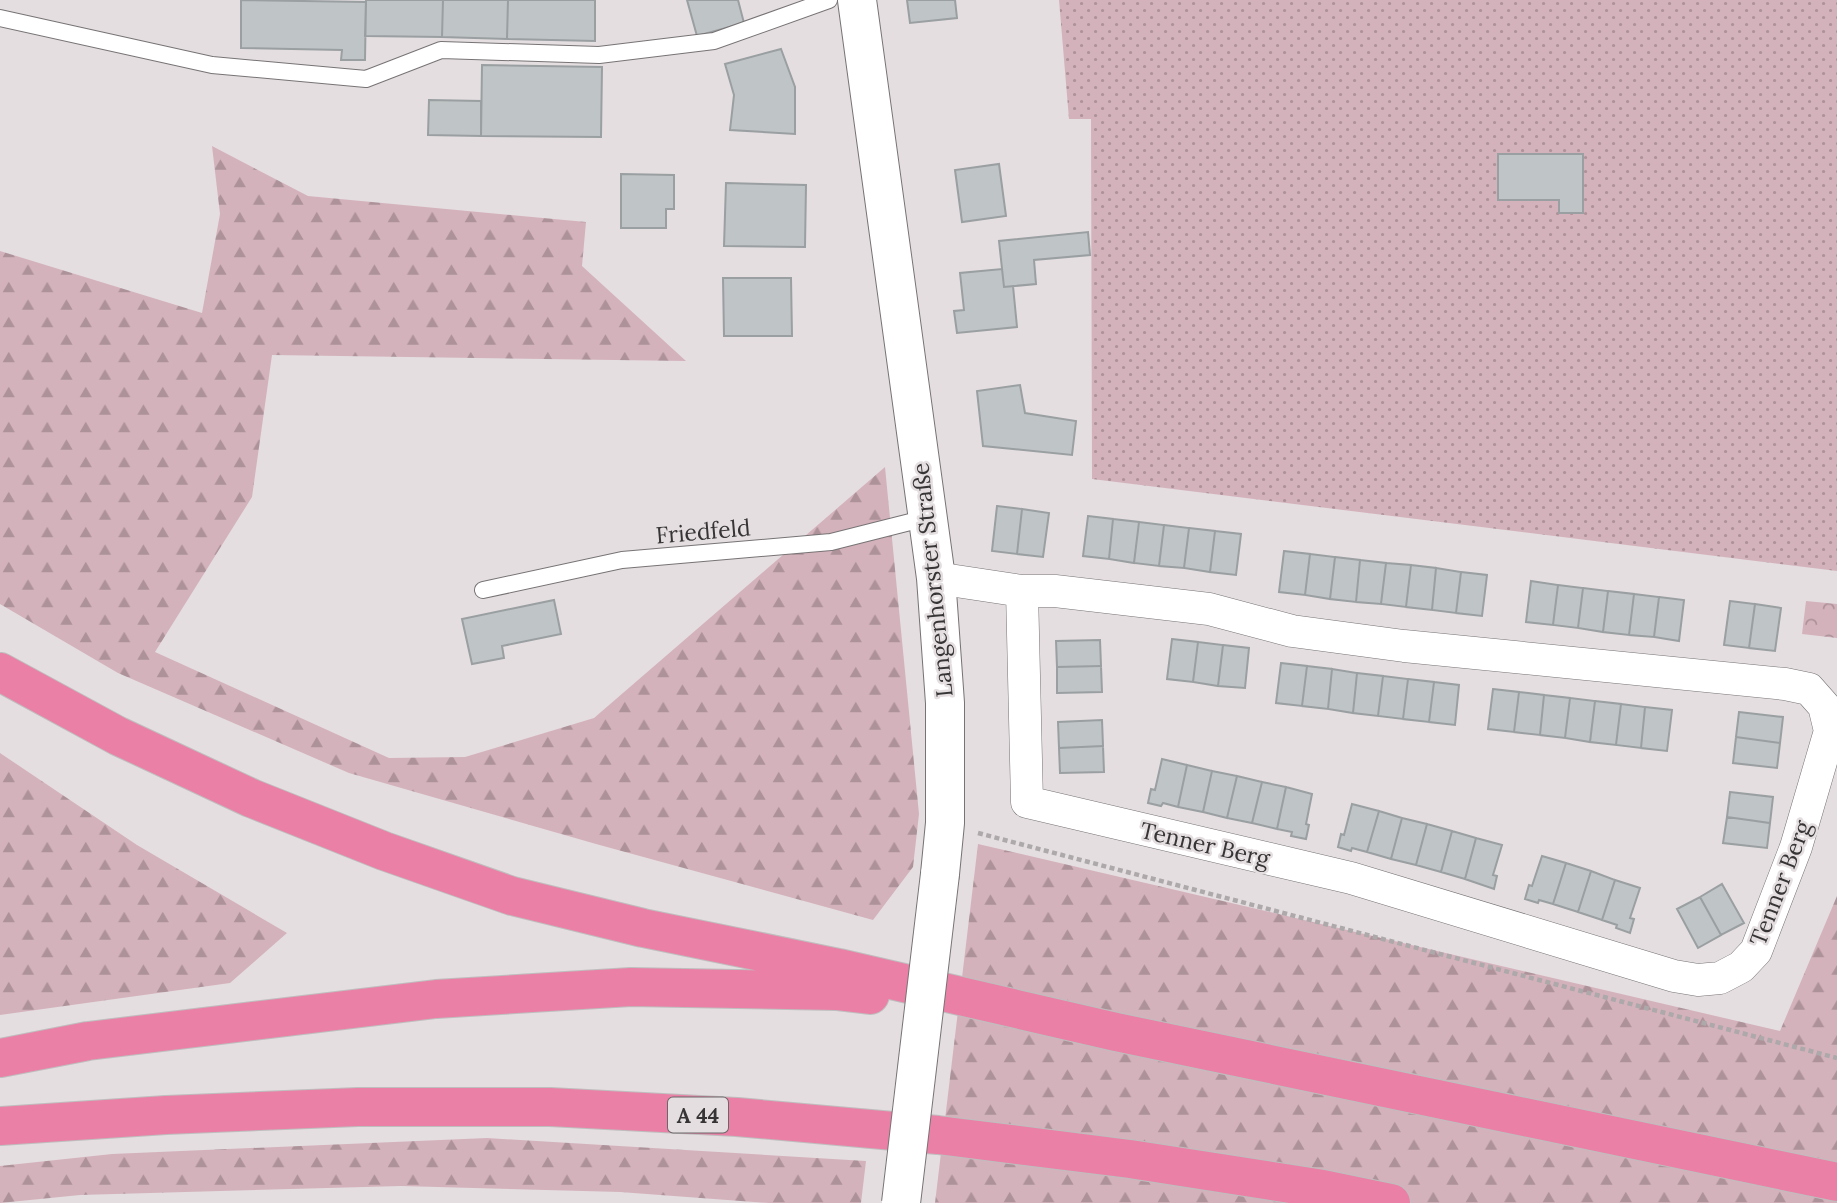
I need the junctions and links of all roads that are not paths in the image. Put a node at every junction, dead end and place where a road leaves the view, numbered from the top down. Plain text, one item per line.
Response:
1 (829, 0) edge
2 (857, 0) edge
3 (0, 19) edge
4 (926, 518) junction
5 (936, 578) junction
6 (483, 590) dead end
7 (1021, 591) junction
8 (0, 672) edge
9 (1039, 1015) junction
10 (0, 1058) edge
11 (0, 1126) edge
12 (1837, 1182) edge
13 (901, 1203) edge
14 (1391, 1203) edge

1 - 3 lane
2 - 4 street, Langenhorster Straße
4 - 5 street, Langenhorster Straße
4 - 6 lane, Friedfeld
5 - 7 street, Tenner Berg
5 - 13 street, Langenhorster Straße, bridge
7 - 7 street, Tenner Berg
8 - 9 highway
9 - 10 highway
9 - 12 highway
11 - 14 highway, A 44

